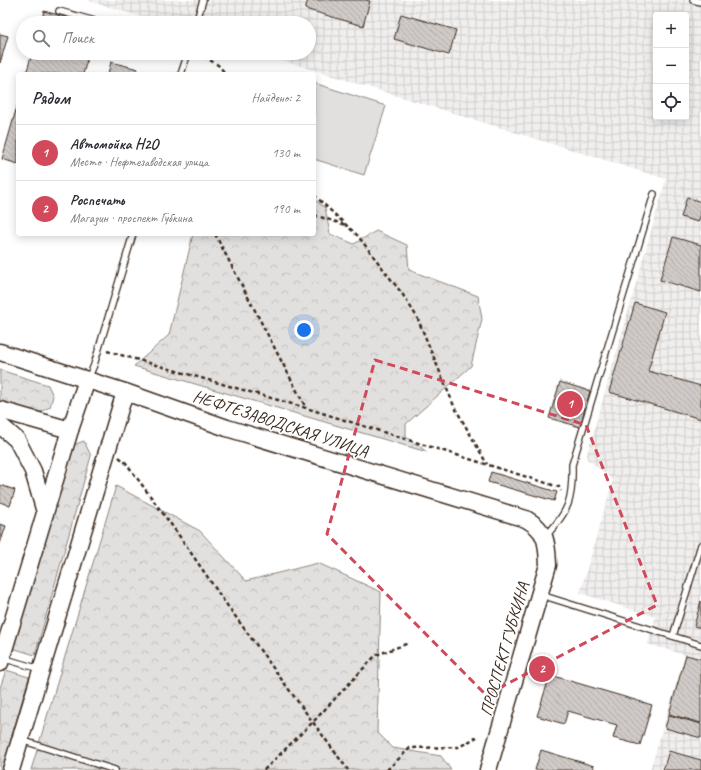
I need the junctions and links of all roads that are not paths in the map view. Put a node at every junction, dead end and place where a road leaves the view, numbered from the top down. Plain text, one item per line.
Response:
1 (203, 0) edge
2 (693, 0) edge
3 (701, 2) edge
4 (59, 11) dead end
5 (77, 16) edge
6 (198, 16) edge
7 (186, 60) edge
8 (182, 72) edge
9 (654, 194) dead end
10 (132, 236) edge
11 (0, 352) edge
12 (87, 380) junction
13 (125, 392) junction
14 (0, 410) edge
15 (0, 425) edge
16 (70, 430) junction
17 (45, 512) junction
18 (545, 537) junction
19 (701, 545) edge
20 (540, 595) junction
21 (673, 636) junction
22 (701, 645) edge
23 (0, 659) edge
24 (40, 669) junction
25 (19, 739) junction
26 (11, 770) edge
27 (115, 770) edge
28 (488, 770) edge

1 - 6 lane
2 - 3 lane
4 - 5 lane
7 - 8 lane
9 - 18 lane
10 - 12 lane
11 - 12 main road, НЕФТЕЗАВОДСКАЯ УЛИЦА
12 - 13 main road, НЕФТЕЗАВОДСКАЯ УЛИЦА
12 - 16 main road
13 - 18 main road, НЕФТЕЗАВОДСКАЯ УЛИЦА
13 - 24 main road
14 - 16 main road
15 - 17 main road
16 - 17 main road
17 - 23 main road
18 - 20 main road, ПРОСПЕКТ ГУБКИНА
19 - 21 lane
20 - 21 lane
20 - 28 main road, ПРОСПЕКТ ГУБКИНА
21 - 22 lane
23 - 24 lane
24 - 25 main road
25 - 26 main road
25 - 27 lane

